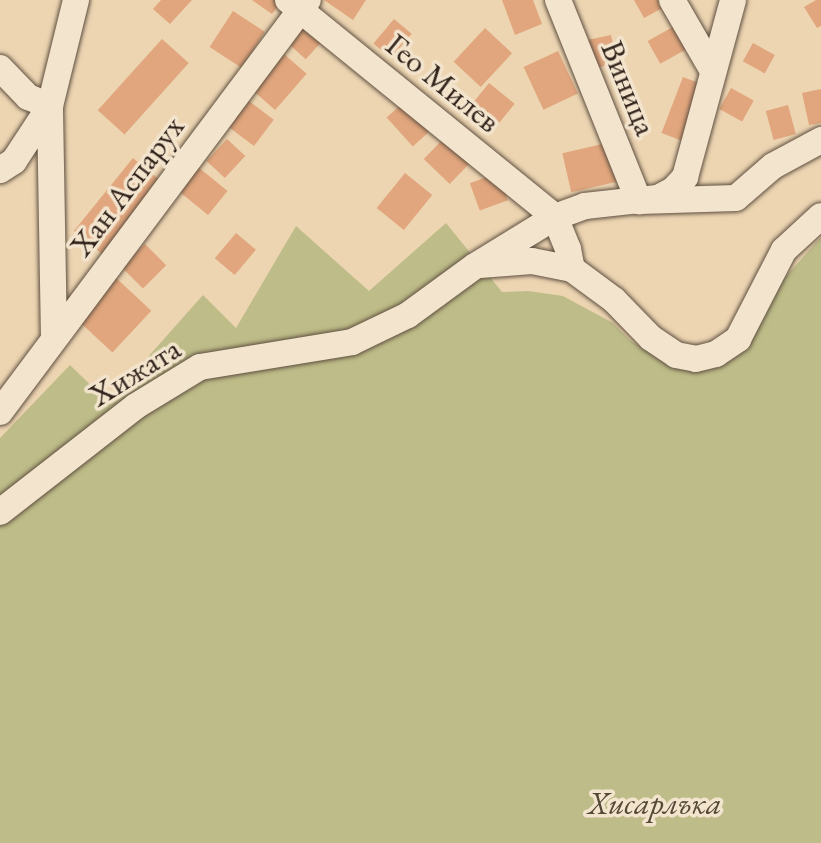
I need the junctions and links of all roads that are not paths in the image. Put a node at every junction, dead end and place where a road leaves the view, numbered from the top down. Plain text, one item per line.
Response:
1 (76, 0) edge
2 (558, 0) edge
3 (672, 0) edge
4 (733, 0) edge
5 (299, 3) edge
6 (0, 68) edge
7 (713, 71) junction
8 (50, 106) junction
9 (821, 140) edge
10 (0, 170) edge
11 (639, 201) junction
12 (555, 216) junction
13 (821, 216) edge
14 (475, 266) junction
15 (572, 269) junction
16 (54, 339) junction
17 (0, 412) edge
18 (0, 512) edge

1 - 8 street
2 - 11 street, Виница
3 - 7 street
4 - 7 street
5 - 12 street, Гео Милев
5 - 16 street, Хан Аспарух
6 - 8 street
7 - 11 street
8 - 10 street
8 - 16 street
9 - 11 street
11 - 12 street, Хижата
12 - 14 street, Хижата
12 - 15 street
13 - 15 street
14 - 15 street
14 - 18 street, Хижата
16 - 17 street, Хан Аспарух

